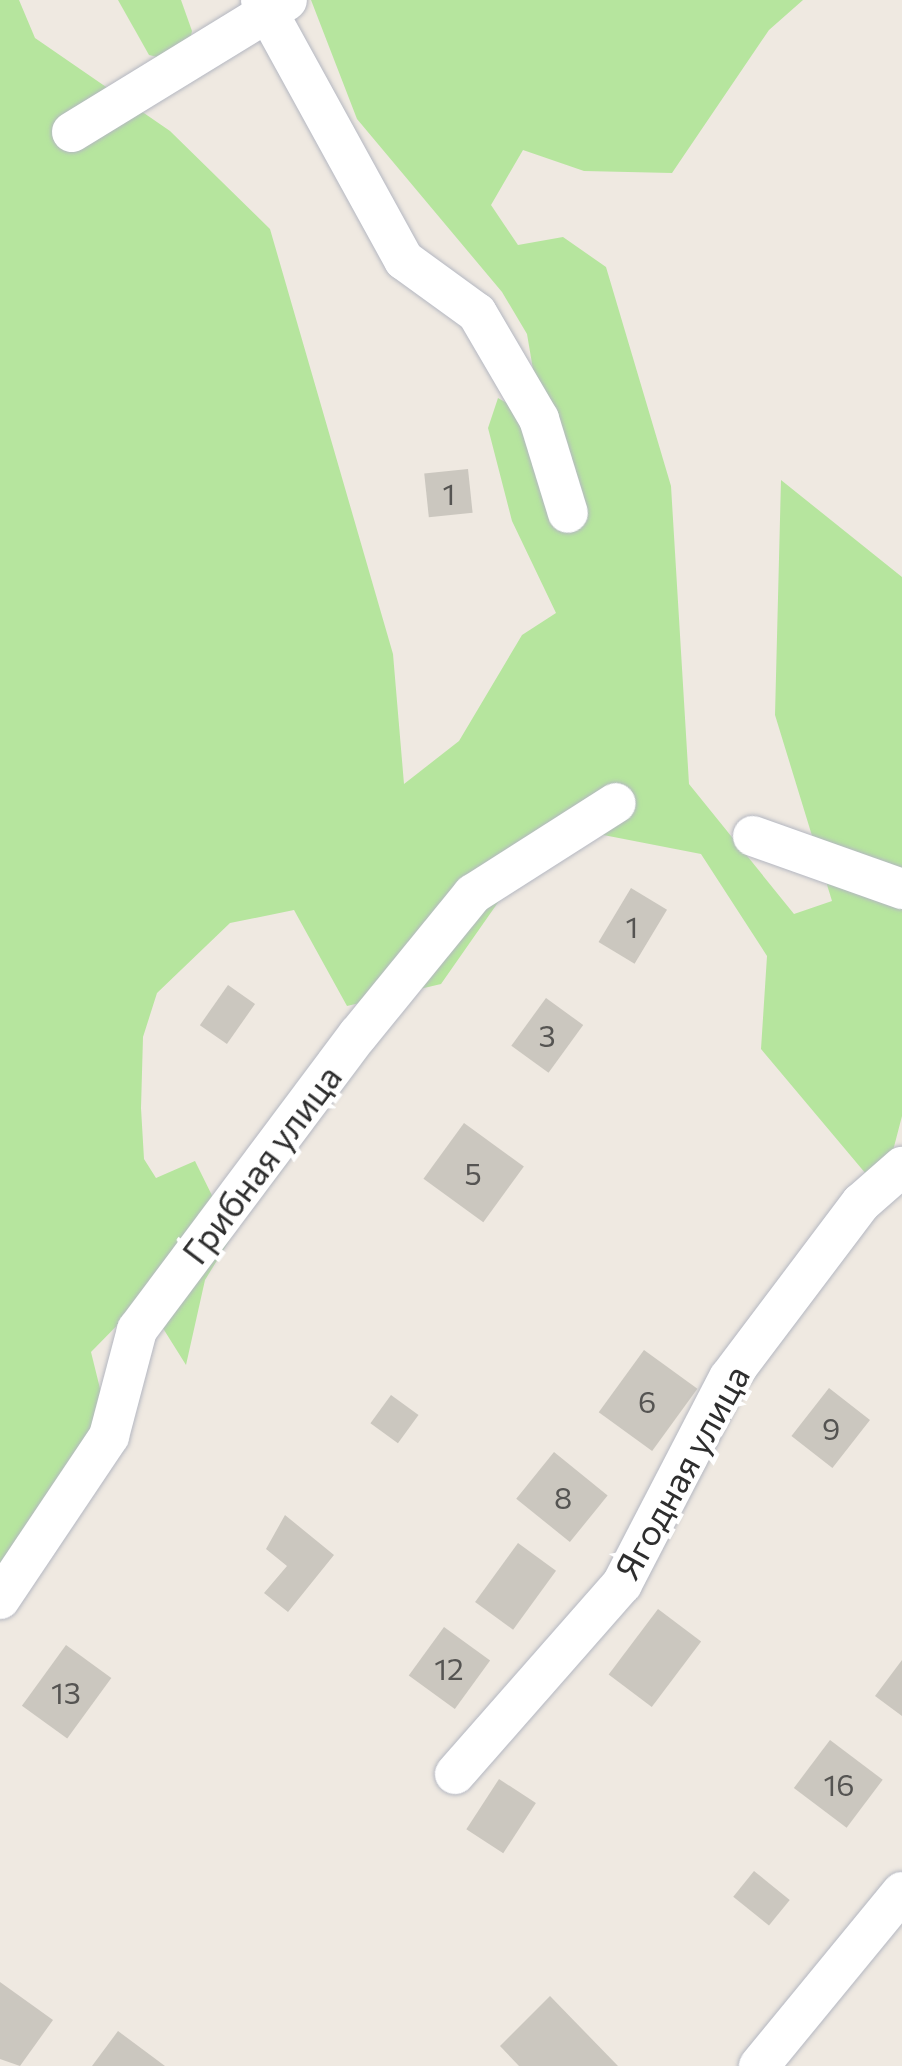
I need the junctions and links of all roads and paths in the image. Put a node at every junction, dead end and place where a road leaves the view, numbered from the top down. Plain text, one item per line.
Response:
1 (272, 4) edge
2 (72, 132) dead end
3 (568, 513) dead end
4 (616, 803) dead end
5 (753, 836) dead end
6 (902, 889) edge
7 (902, 1167) edge
8 (0, 1599) edge
9 (455, 1774) dead end
10 (902, 1892) edge
11 (759, 2066) edge

1 - 2 street
1 - 3 street
4 - 8 street, Грибная улица
5 - 6 street
7 - 9 street, Ягодная улица
10 - 11 street

